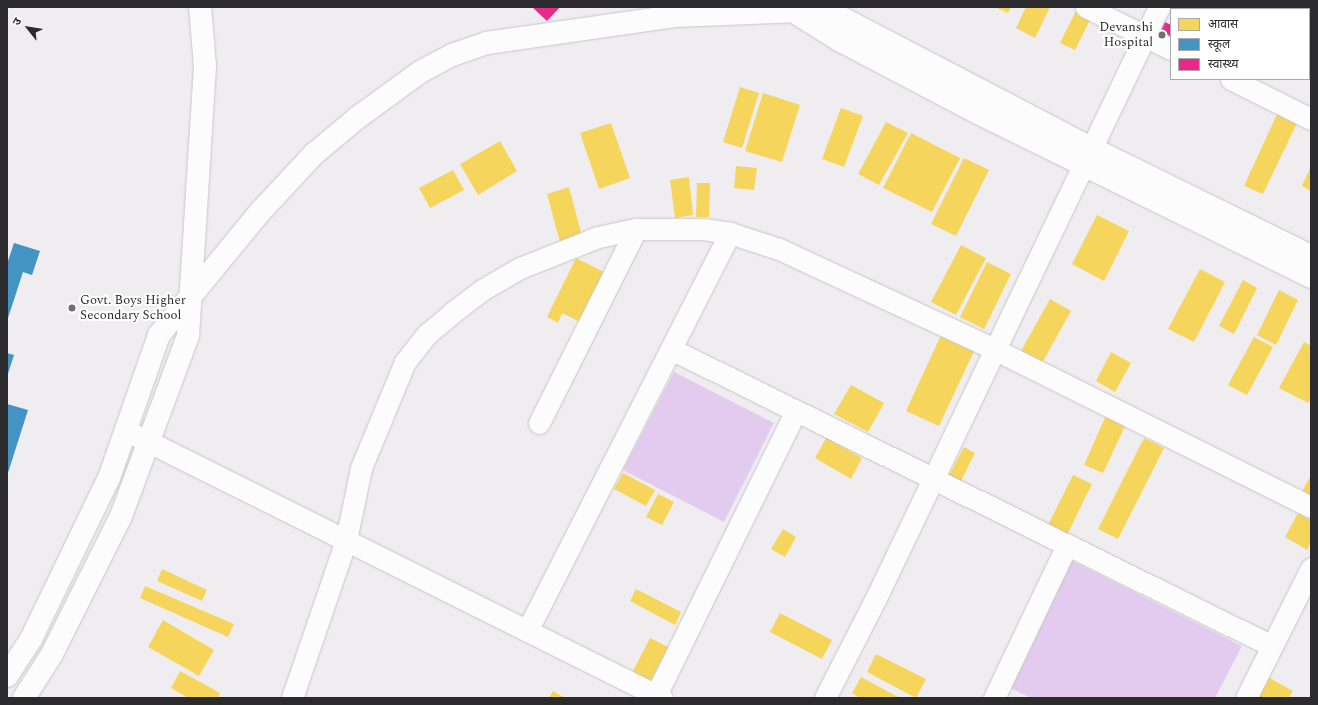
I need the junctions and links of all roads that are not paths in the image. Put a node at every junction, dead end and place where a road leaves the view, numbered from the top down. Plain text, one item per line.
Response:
1 (200, 7) edge
2 (1086, 7) edge
3 (1159, 7) edge
4 (824, 8) edge
5 (789, 9) edge
6 (1145, 36) junction
7 (1170, 49) edge
8 (1233, 80) edge
9 (1311, 119) edge
10 (1086, 156) junction
11 (636, 229) junction
12 (730, 234) junction
13 (1311, 256) edge
14 (1311, 277) edge
15 (193, 292) junction
16 (671, 349) junction
17 (994, 349) junction
18 (796, 411) junction
19 (539, 423) dead end
20 (127, 431) junction
21 (149, 443) junction
22 (933, 478) junction
23 (1311, 507) edge
24 (346, 540) junction
25 (1067, 545) junction
26 (1311, 568) edge
27 (527, 631) junction
28 (1272, 646) junction
29 (7, 676) edge
30 (659, 696) edge
31 (24, 698) edge
32 (292, 698) edge
33 (825, 698) edge
34 (994, 698) edge
35 (1246, 698) edge

1 - 15 street
2 - 6 street
3 - 6 street
4 - 5 street
4 - 10 street
5 - 10 street
5 - 15 street
6 - 7 street
6 - 10 street
8 - 9 street
10 - 13 street
10 - 14 street
10 - 17 street
11 - 12 street
11 - 19 street
11 - 24 street
12 - 16 street
12 - 17 street
15 - 20 street
15 - 21 street
16 - 18 street
16 - 27 street
17 - 22 street
17 - 23 street
18 - 22 street
18 - 30 street
20 - 21 street
20 - 29 street
21 - 24 street
21 - 31 street
22 - 25 street
22 - 33 street
24 - 27 street
24 - 32 street
25 - 28 street
25 - 34 street
26 - 28 street
27 - 30 street
28 - 35 street

